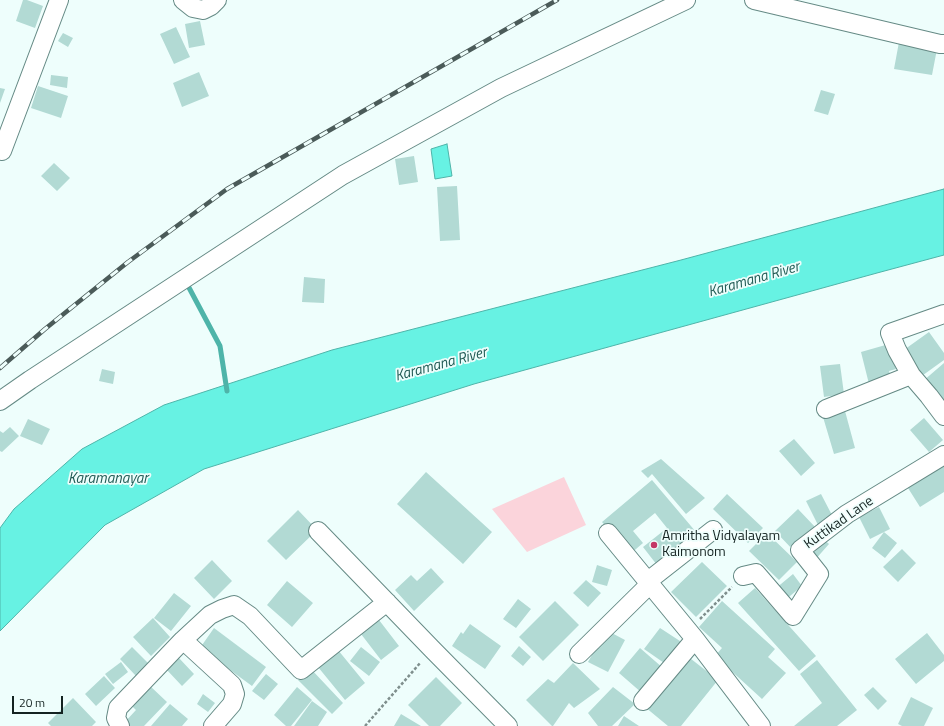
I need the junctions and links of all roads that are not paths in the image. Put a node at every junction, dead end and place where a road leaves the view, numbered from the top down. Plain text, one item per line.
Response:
1 (59, 0) edge
2 (183, 0) edge
3 (217, 0) edge
4 (686, 0) edge
5 (754, 0) edge
6 (944, 44) edge
7 (2, 151) dead end
8 (944, 314) edge
9 (911, 375) junction
10 (0, 401) edge
11 (826, 409) dead end
12 (944, 416) edge
13 (944, 455) edge
14 (712, 530) dead end
15 (318, 531) dead end
16 (608, 533) dead end
17 (744, 576) road end
18 (649, 583) junction
19 (387, 602) junction
20 (691, 635) junction
21 (183, 640) junction
22 (579, 654) dead end
23 (643, 701) dead end
24 (120, 726) edge
25 (213, 726) edge
26 (508, 726) edge
27 (761, 726) edge

1 - 7 street
2 - 3 street
4 - 10 street
5 - 6 street
8 - 9 street
9 - 11 street
9 - 12 street
13 - 17 street, Kuttikad Lane
14 - 18 street
15 - 19 street
16 - 18 street
18 - 20 street
18 - 22 street
19 - 21 street
19 - 26 street
20 - 23 street
20 - 27 street
21 - 24 street
21 - 25 street

